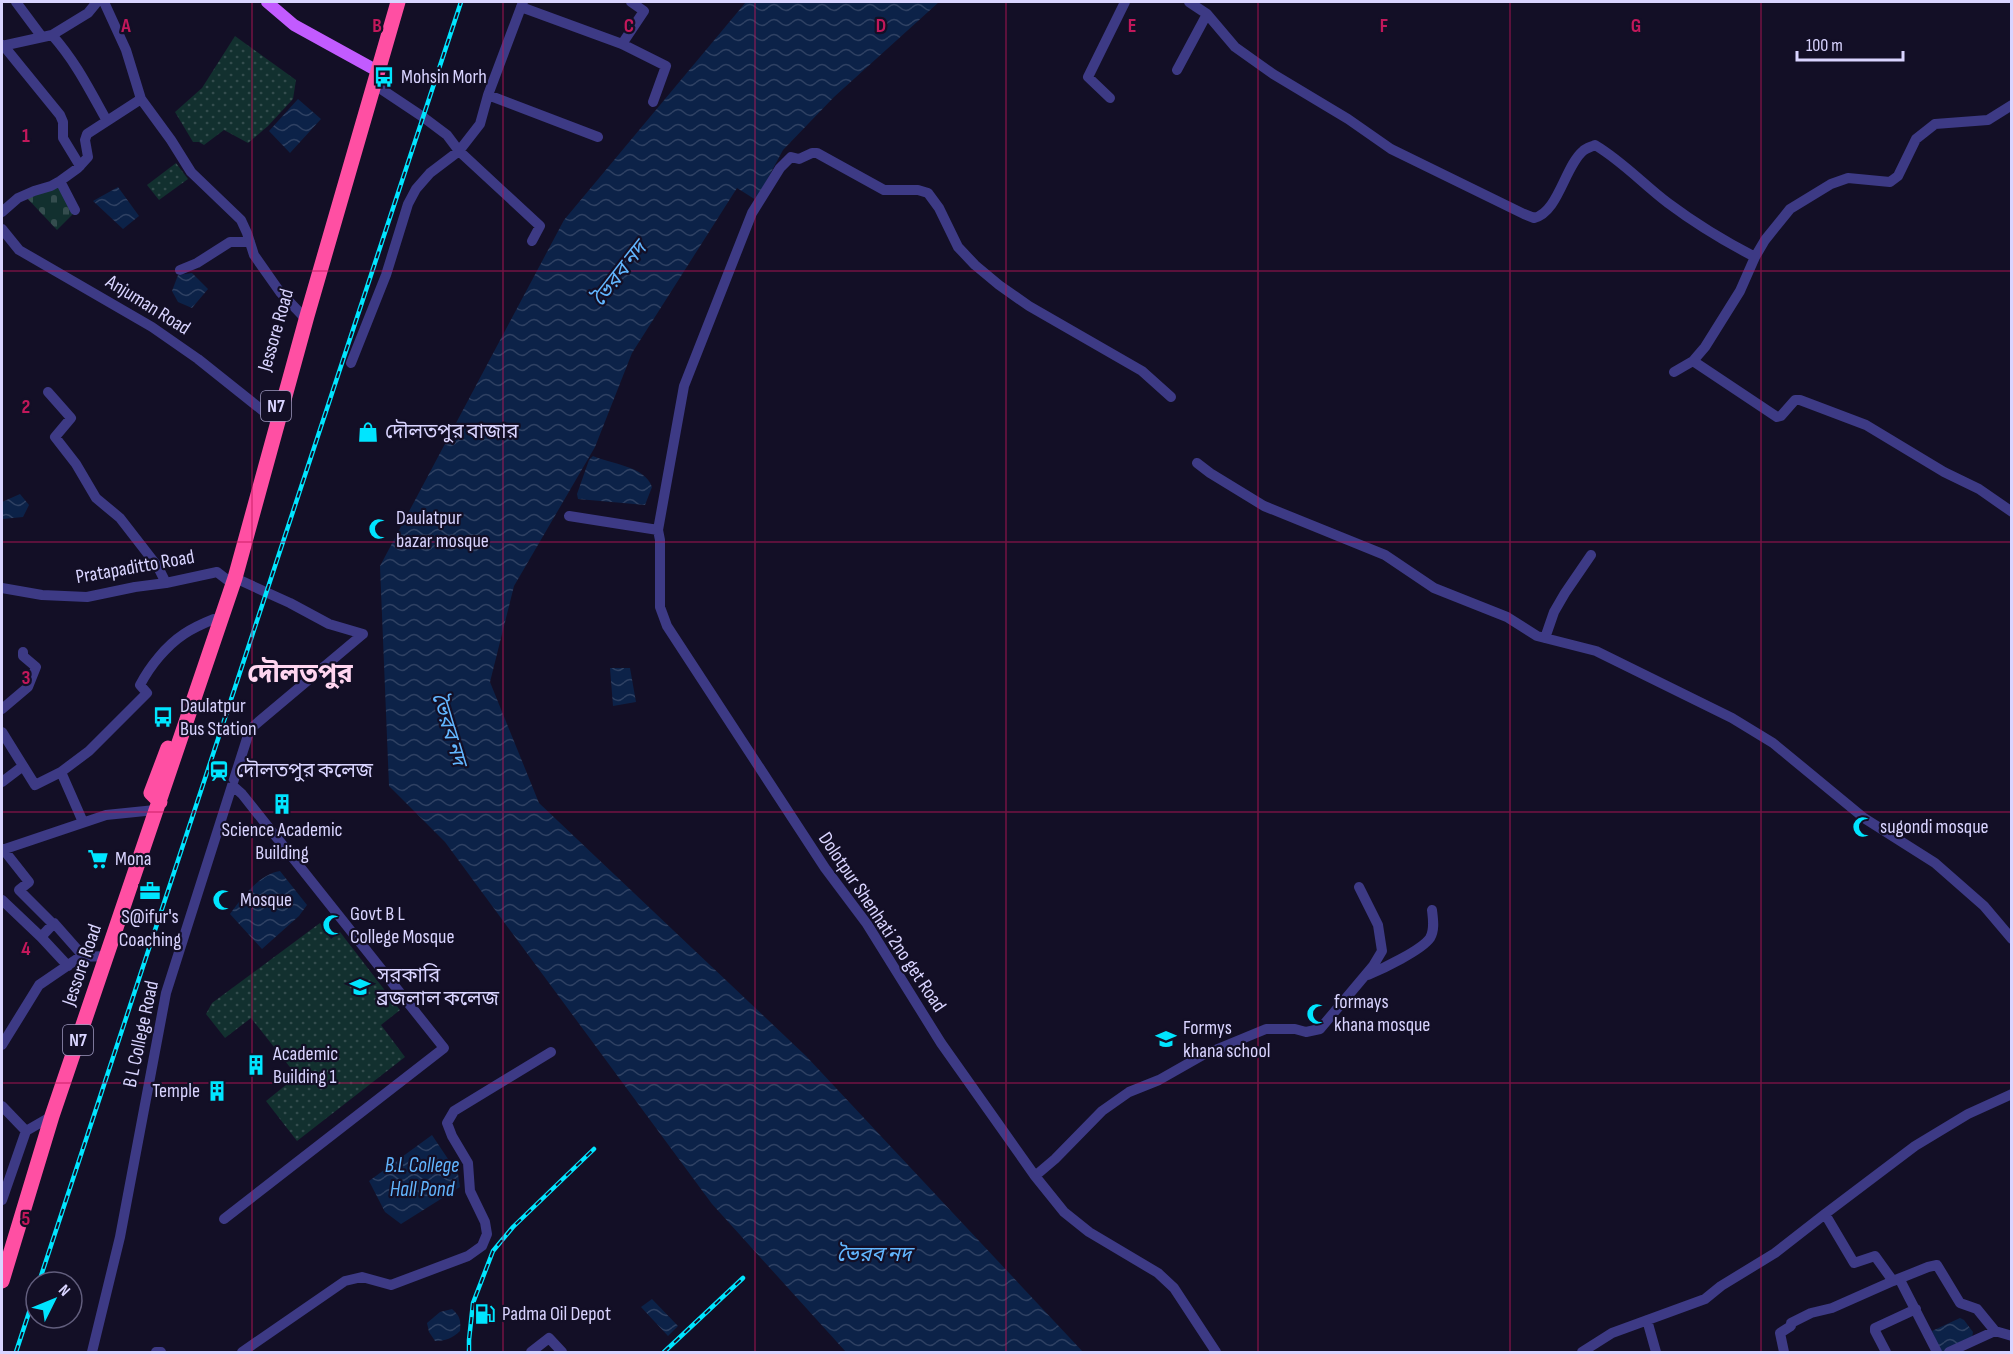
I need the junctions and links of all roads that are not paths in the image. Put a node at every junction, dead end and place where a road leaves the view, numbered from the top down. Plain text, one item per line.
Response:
1 (16, 2) edge
2 (97, 2) edge
3 (104, 2) edge
4 (267, 2) edge
5 (390, 2) edge
6 (398, 2) edge
7 (631, 2) edge
8 (1125, 2) edge
9 (1189, 2) edge
10 (522, 4) edge
11 (1207, 15) junction
12 (47, 36) junction
13 (622, 44) junction
14 (2, 46) edge
15 (372, 68) junction
16 (1177, 70) dead end
17 (375, 85) junction
18 (488, 95) junction
19 (1110, 98) dead end
20 (141, 99) junction
21 (653, 102) dead end
22 (2012, 105) edge
23 (106, 121) junction
24 (598, 138) dead end
25 (459, 151) junction
26 (80, 166) junction
27 (60, 181) junction
28 (75, 210) dead end
29 (2, 212) edge
30 (2, 230) edge
31 (532, 241) dead end
32 (250, 242) junction
33 (1755, 257) junction
34 (180, 270) dead end
35 (302, 315) junction
36 (1693, 361) junction
37 (351, 363) dead end
38 (1674, 372) dead end
39 (48, 392) dead end
40 (1172, 398) dead end
41 (272, 418) junction
42 (1197, 463) dead end
43 (2012, 512) edge
44 (569, 516) dead end
45 (658, 530) junction
46 (1591, 555) dead end
47 (231, 580) junction
48 (166, 584) junction
49 (2, 588) edge
50 (214, 619) junction
51 (1545, 638) junction
52 (23, 652) dead end
53 (2, 709) edge
54 (2, 732) edge
55 (23, 766) junction
56 (60, 772) junction
57 (2, 782) edge
58 (233, 786) junction
59 (158, 806) junction
60 (83, 822) junction
61 (2, 850) edge
62 (1359, 887) dead end
63 (2, 900) edge
64 (1432, 910) dead end
65 (53, 924) junction
66 (41, 936) junction
67 (2012, 939) edge
68 (107, 956) junction
69 (84, 957) junction
70 (68, 966) junction
71 (1365, 976) junction
72 (2, 1045) edge
73 (551, 1052) dead end
74 (2012, 1094) edge
75 (2, 1106) edge
76 (52, 1116) junction
77 (26, 1131) junction
78 (1035, 1176) junction
79 (2, 1200) edge
80 (1825, 1214) junction
81 (224, 1219) dead end
82 (1897, 1280) junction
83 (2, 1281) edge
84 (1916, 1309) junction
85 (1647, 1320) junction
86 (1995, 1331) junction
87 (2012, 1336) edge
88 (92, 1353) edge
89 (156, 1353) edge
90 (161, 1353) edge
91 (242, 1353) edge
92 (531, 1353) edge
93 (562, 1353) edge
94 (1216, 1353) edge
95 (1582, 1353) edge
96 (1656, 1353) edge
97 (1784, 1353) edge
98 (1886, 1353) edge
99 (1936, 1353) edge
100 (1949, 1353) edge

1 - 12 street
2 - 12 street
3 - 20 street
4 - 15 main road
5 - 15 highway, Jessore Road / N7
6 - 17 highway, Jessore Road / N7
7 - 13 street
8 - 19 street
9 - 11 street
10 - 13 street
10 - 18 street
11 - 16 street
11 - 33 street
12 - 14 street
12 - 23 street
13 - 21 street
14 - 26 street
15 - 35 highway, Jessore Road / N7
17 - 25 street
17 - 47 highway, Jessore Road / N7
18 - 24 street
18 - 25 street
20 - 23 street
20 - 32 street
22 - 33 street
23 - 26 street
25 - 31 street
25 - 37 street
26 - 27 street
27 - 28 street
27 - 29 street
30 - 41 street, Anjuman Road
32 - 34 street
32 - 35 street
33 - 36 street
35 - 41 highway, Jessore Road / N7
36 - 38 street
36 - 43 street
39 - 48 street
40 - 45 street, Dolotpur Shenhati 2no get Road
41 - 47 highway, Jessore Road / N7
42 - 51 street
44 - 45 street
45 - 78 street, Dolotpur Shenhati 2no get Road
46 - 51 street
47 - 48 street, Pratapaditto Road
47 - 50 highway, Jessore Road / N7
47 - 58 street, B L College Road
47 - 59 highway, Jessore Road / N7
48 - 49 street, Pratapaditto Road
50 - 56 street
50 - 59 highway, Jessore Road / N7
51 - 67 street
52 - 53 street
54 - 55 street
55 - 56 street
55 - 57 street
56 - 60 street
58 - 81 street
58 - 88 street, B L College Road
59 - 60 street
59 - 68 highway, Jessore Road / N7
60 - 61 street
61 - 65 street
62 - 71 street
63 - 66 street
64 - 71 street
65 - 66 street
65 - 69 street
66 - 70 street
68 - 69 street
68 - 76 highway, Jessore Road / N7
69 - 70 street
70 - 72 street
71 - 78 street
73 - 91 street
74 - 80 street
75 - 77 street
76 - 77 street
76 - 83 highway, Jessore Road / N7
77 - 79 street
78 - 94 street, Dolotpur Shenhati 2no get Road
80 - 82 street
80 - 85 street
82 - 84 street
82 - 86 street
82 - 97 street
84 - 98 street
84 - 99 street
85 - 95 street
85 - 96 street
86 - 87 street
86 - 100 street
89 - 90 street
92 - 93 street

